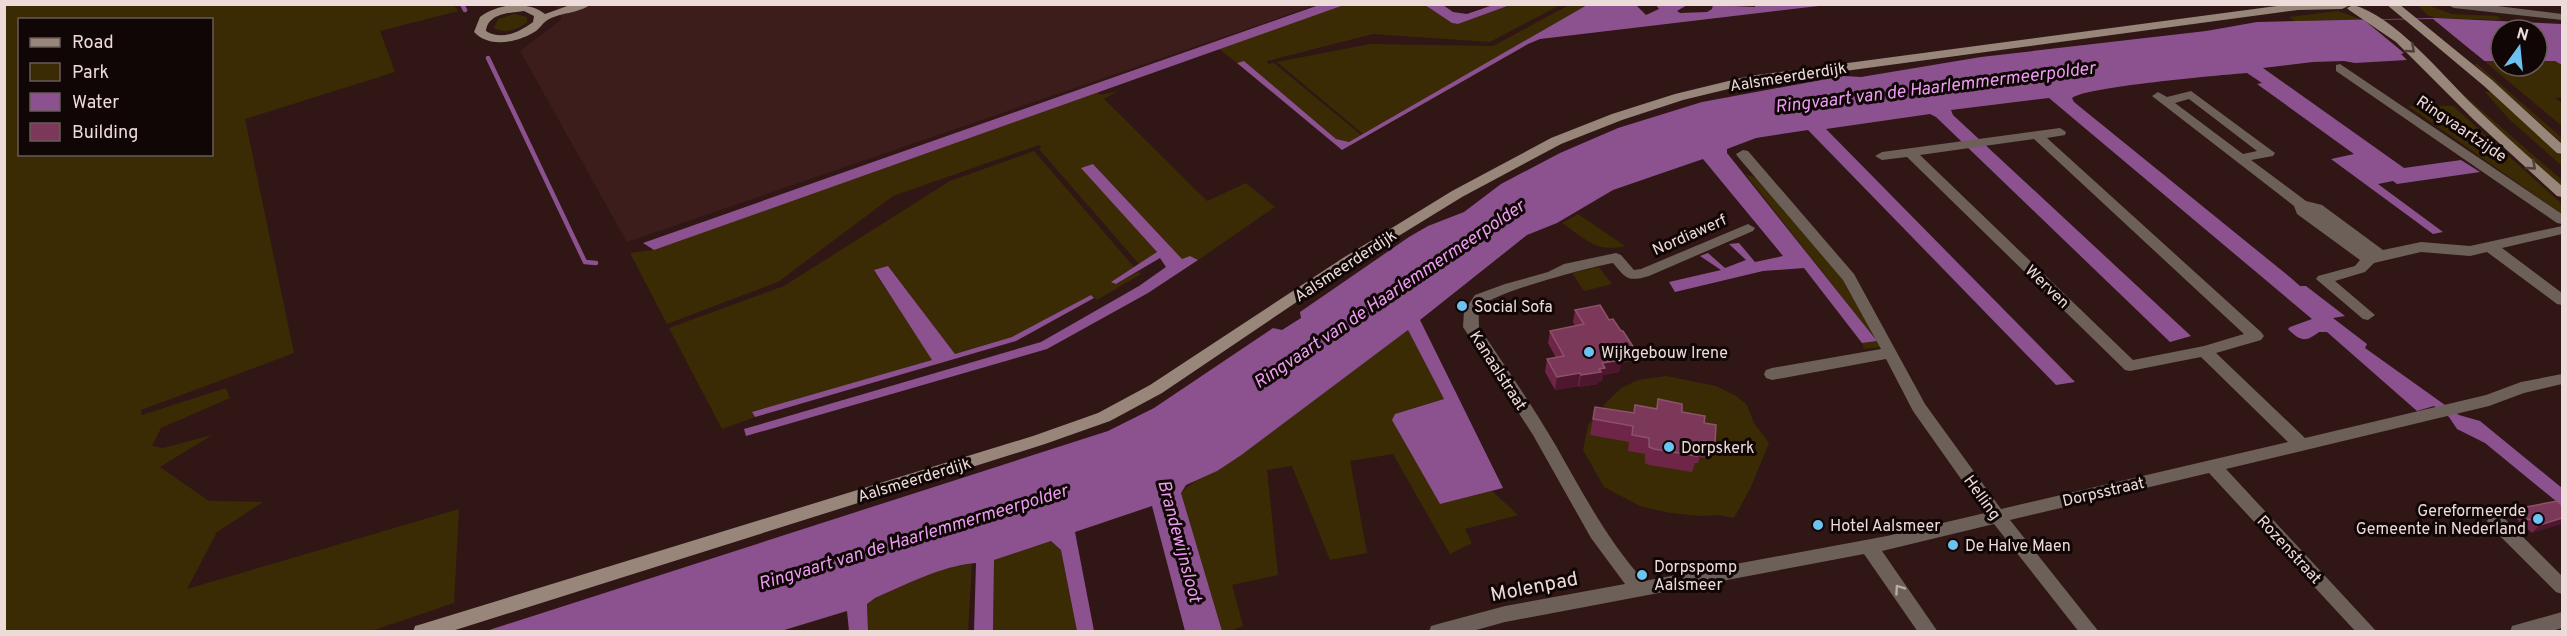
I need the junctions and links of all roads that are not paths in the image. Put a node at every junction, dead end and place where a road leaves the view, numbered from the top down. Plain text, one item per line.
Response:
1 (561, 4) edge
2 (586, 4) edge
3 (2382, 4) edge
4 (2391, 4) edge
5 (2299, 5) edge
6 (2400, 5) edge
7 (2454, 5) edge
8 (513, 6) edge
9 (2344, 6) edge
10 (493, 9) edge
11 (539, 15) junction
12 (2562, 17) edge
13 (2412, 19) junction
14 (2340, 68) dead end
15 (2060, 132) dead end
16 (2037, 135) junction
17 (2562, 150) edge
18 (1911, 153) junction
19 (1743, 154) dead end
20 (1882, 156) dead end
21 (2241, 158) junction
22 (2562, 193) edge
23 (2562, 220) edge
24 (1748, 228) dead end
25 (2562, 230) edge
26 (2489, 246) junction
27 (2375, 258) junction
28 (1644, 273) joint
29 (2562, 300) edge
30 (2368, 315) dead end
31 (2204, 351) junction
32 (1890, 352) junction
33 (1772, 374) dead end
34 (2562, 379) edge
35 (2301, 444) junction
36 (2213, 466) junction
37 (1996, 515) junction
38 (2496, 521) dead end
39 (1869, 547) junction
40 (2562, 587) edge
41 (1640, 589) junction
42 (2562, 620) edge
43 (422, 632) edge
44 (1438, 632) edge
45 (1929, 632) edge
46 (2090, 632) edge
47 (2368, 632) edge
48 (2519, 632) edge

1 - 11 street
2 - 11 street
3 - 9 street, Aalsmeerderdijk
4 - 13 street
5 - 9 street, Aalsmeerderdijk
5 - 43 street, Aalsmeerderdijk
6 - 13 street
7 - 12 street
8 - 10 street
8 - 11 street
9 -> 22 street
10 - 11 street
13 - 17 street
14 - 23 street, Ringvaartzijde
15 - 16 street
16 - 18 street
16 - 31 street, Werven
18 - 20 street
18 - 31 street, Werven
19 - 32 street, Helling
21 - 21 street
21 - 27 street
24 - 28 street, Nordiawerf
25 - 26 street
26 - 27 street
26 - 29 street
27 - 30 street
28 - 41 street, Kanaalstraat
31 - 35 street
32 - 33 street
32 - 37 street, Helling
34 - 35 street, Dorpsstraat
35 - 36 street, Dorpsstraat
36 - 37 street, Dorpsstraat
36 - 47 street, Rozenstraat
37 - 39 street, Dorpsstraat
37 - 46 street, Helling
38 - 40 street
39 - 41 street, Dorpsstraat
45 -> 39 street
41 - 44 street, Molenpad
42 - 48 street

